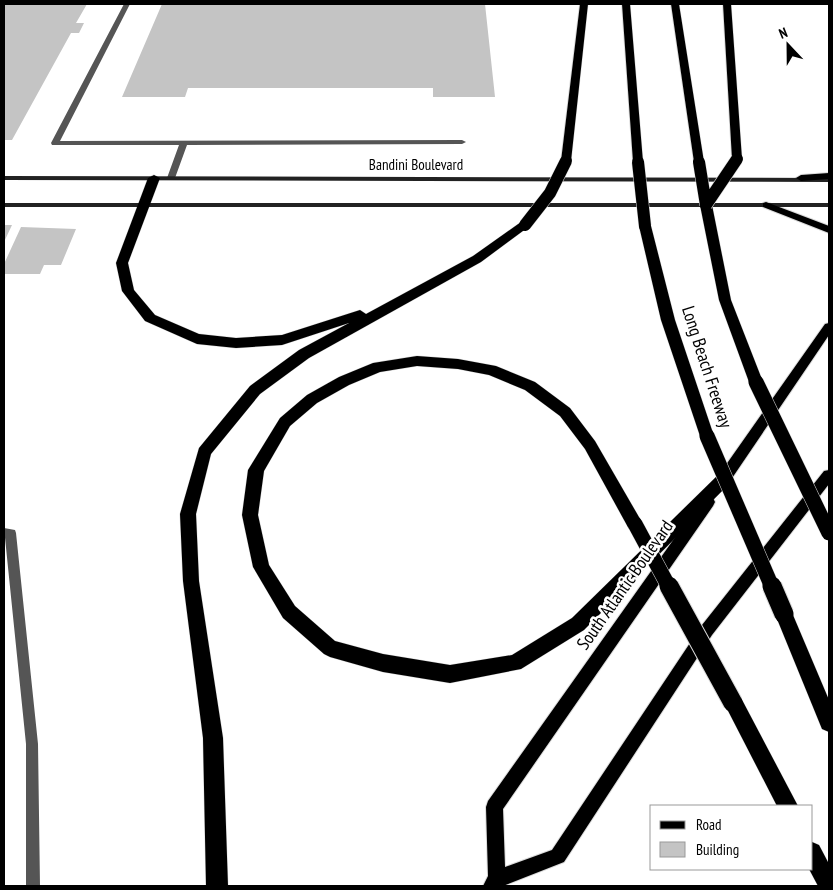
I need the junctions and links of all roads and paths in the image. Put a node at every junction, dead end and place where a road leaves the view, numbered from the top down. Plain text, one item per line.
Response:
1 (127, 4) edge
2 (584, 4) edge
3 (626, 4) edge
4 (675, 4) edge
5 (727, 4) edge
6 (184, 142) junction
7 (462, 142) dead end
8 (4, 178) edge
9 (154, 178) junction
10 (171, 178) junction
11 (801, 178) joint
12 (829, 178) edge
13 (4, 205) edge
14 (144, 205) junction
15 (706, 205) junction
16 (766, 205) junction
17 (829, 206) edge
18 (829, 230) edge
19 (393, 304) junction
20 (829, 327) edge
21 (829, 475) edge
22 (723, 480) junction
23 (4, 533) edge
24 (829, 533) edge
25 (650, 552) edge
26 (650, 552) edge
27 (650, 552) edge
28 (650, 552) edge
29 (829, 722) edge
30 (787, 805) edge
31 (813, 854) edge
32 (494, 883) edge
33 (33, 886) edge
34 (217, 886) edge
35 (829, 886) edge

1 - 6 lane
2 - 19 highway, bridge
3 - 29 highway, Long Beach Freeway, bridge
4 - 15 highway, bridge
5 - 15 highway, bridge
6 - 7 lane
6 - 10 lane
8 - 9 main road, Bandini Boulevard
9 - 10 main road, Bandini Boulevard
9 - 14 highway
10 - 11 main road, Bandini Boulevard
11 - 12 main road
13 - 14 main road
14 - 16 main road
14 - 19 highway
15 - 24 highway, bridge
16 - 17 main road
16 - 18 main road
19 - 34 highway
20 - 22 main road, South Atlantic Boulevard
21 - 32 main road, South Atlantic Boulevard
22 - 25 highway, bridge
22 - 32 main road, South Atlantic Boulevard
23 - 33 lane
26 - 27 highway, bridge
28 - 30 highway, bridge
31 - 35 highway

